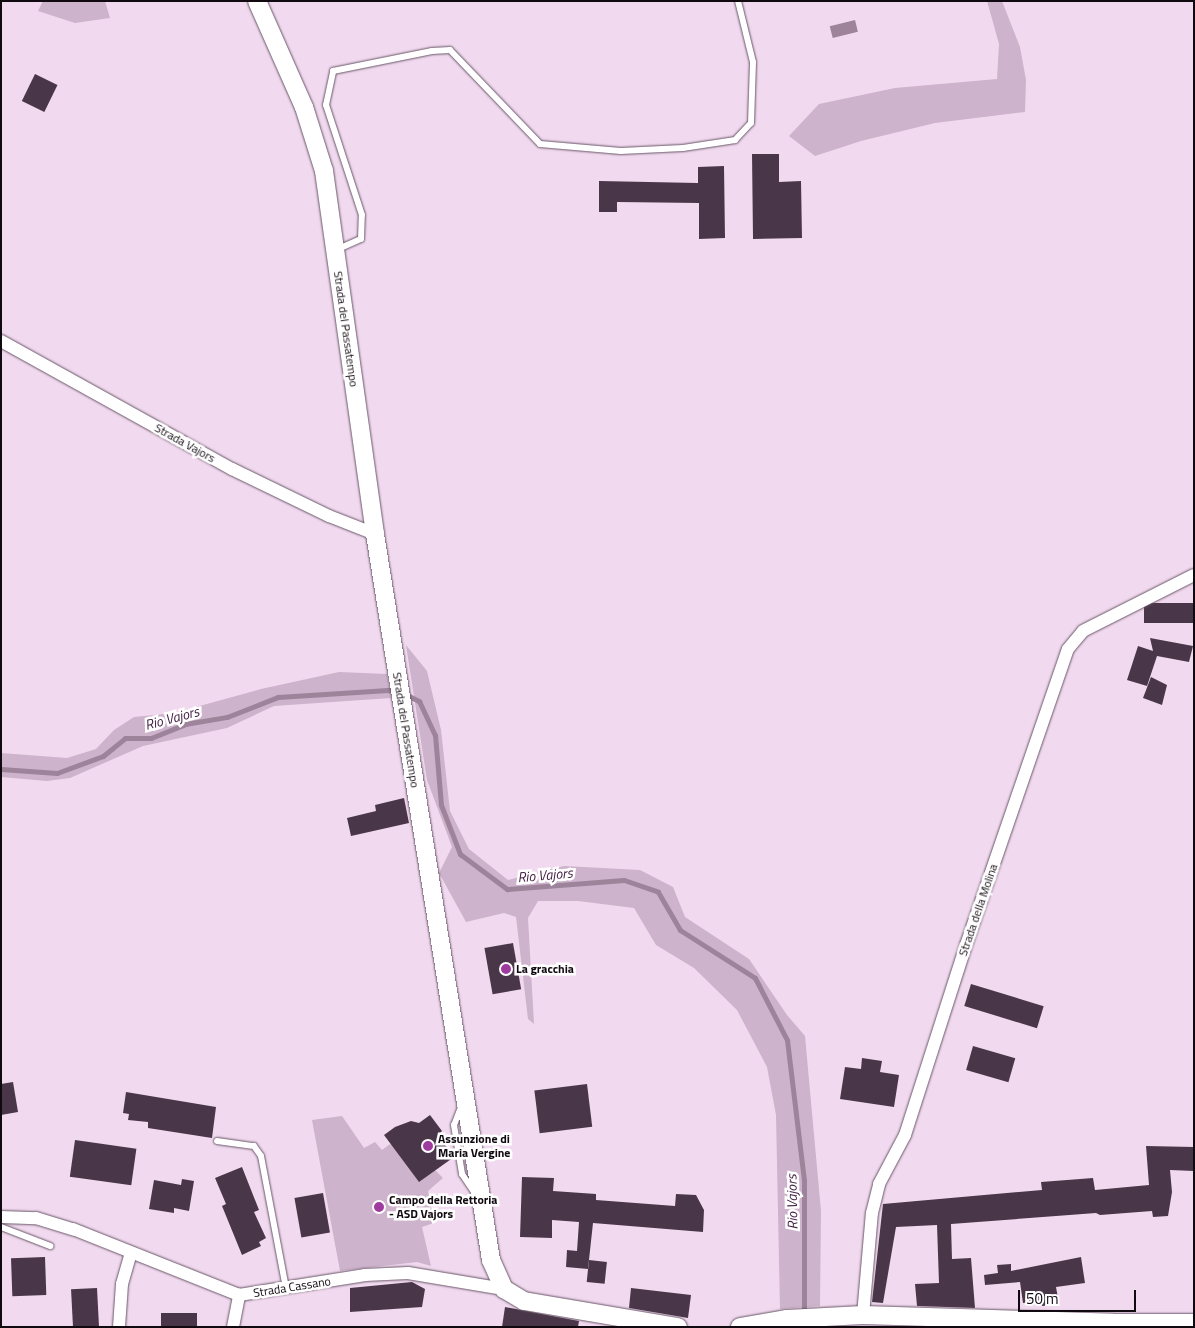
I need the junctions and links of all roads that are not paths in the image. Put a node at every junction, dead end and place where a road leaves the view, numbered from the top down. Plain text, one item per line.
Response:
1 (257, 1) edge
2 (738, 1) edge
3 (335, 250) junction
4 (1, 341) edge
5 (374, 534) junction
6 (1194, 575) edge
7 (217, 1142) dead end
8 (1, 1217) edge
9 (1, 1227) edge
10 (50, 1246) dead end
11 (131, 1253) junction
12 (286, 1288) junction
13 (504, 1289) junction
14 (238, 1295) junction
15 (862, 1315) junction
16 (1191, 1324) edge
17 (119, 1327) edge
18 (232, 1327) edge
19 (678, 1327) edge
20 (740, 1327) edge

1 - 3 street, Strada del Passatempo
2 - 3 lane
3 - 5 street, Strada del Passatempo
4 - 5 street, Strada Vajors
5 - 13 street, Strada del Passatempo
6 - 15 street, Strada della Molina
7 - 12 lane
8 - 11 street, Strada Cassano
9 - 10 lane
11 - 14 street, Strada Cassano
11 - 17 street
12 - 13 street, Strada Cassano
12 - 14 street, Strada Cassano
13 - 19 street
14 - 18 street
15 - 16 street
15 - 20 street

